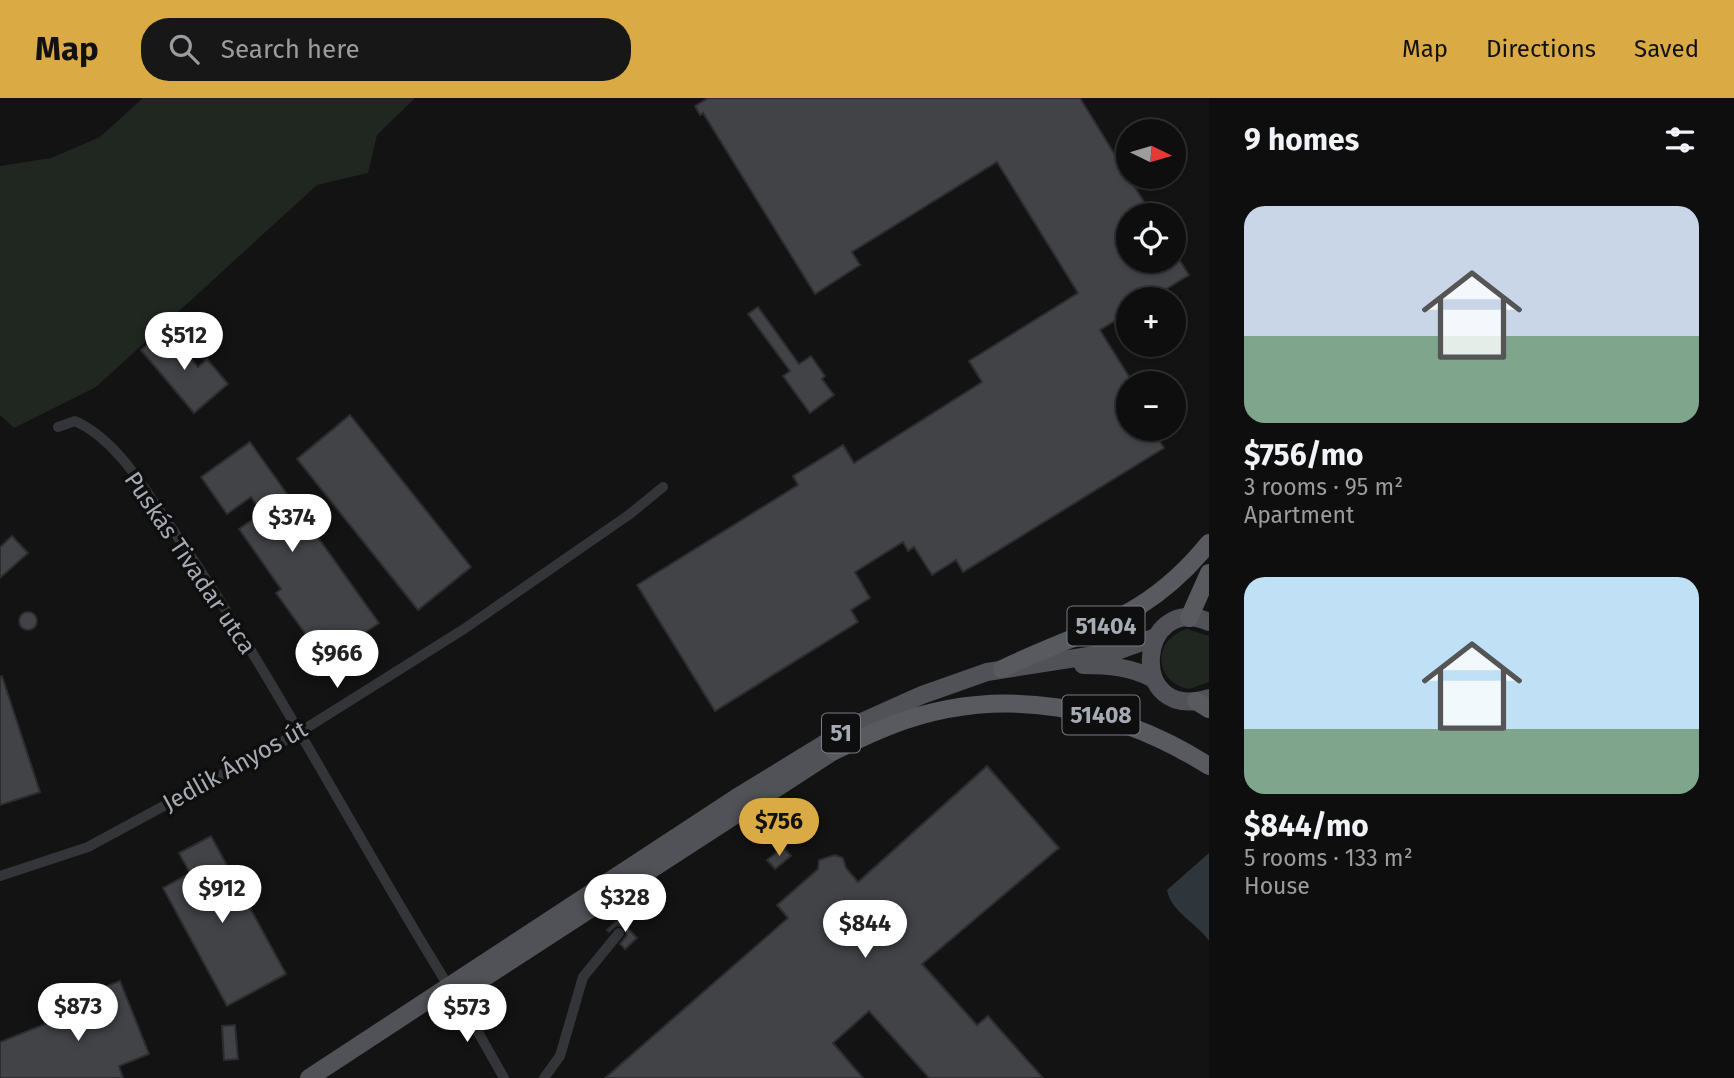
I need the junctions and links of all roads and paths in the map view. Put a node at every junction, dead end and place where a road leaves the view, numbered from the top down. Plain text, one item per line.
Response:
1 (58, 427) dead end
2 (663, 486) dead end
3 (1209, 543) edge
4 (1209, 573) edge
5 (1189, 618) junction
6 (1209, 622) edge
7 (1156, 637) junction
8 (1002, 669) junction
9 (1154, 679) junction
10 (1205, 703) edge
11 (300, 733) junction
12 (834, 751) junction
13 (1209, 766) edge
14 (0, 876) edge
15 (619, 933) dead end
16 (453, 991) junction
17 (309, 1078) edge
18 (330, 1078) edge
19 (504, 1078) edge
20 (544, 1078) edge

1 - 11 street, Puskás Tivadar utca
2 - 11 street, Jedlik Ányos út
3 - 8 highway, 51404
4 - 5 highway
5 - 6 main road
5 - 7 main road, 51
7 - 8 main road, 51
7 - 9 main road
8 - 16 main road, 51
9 - 10 main road, 51
9 - 12 main road, 51
11 - 14 street, Jedlik Ányos út
11 - 16 street, Puskás Tivadar utca
12 - 13 highway, 51408
12 - 16 main road, 51
15 - 20 street
16 - 17 main road, 51
16 - 18 main road, 51
16 - 19 street, Puskás Tivadar utca

